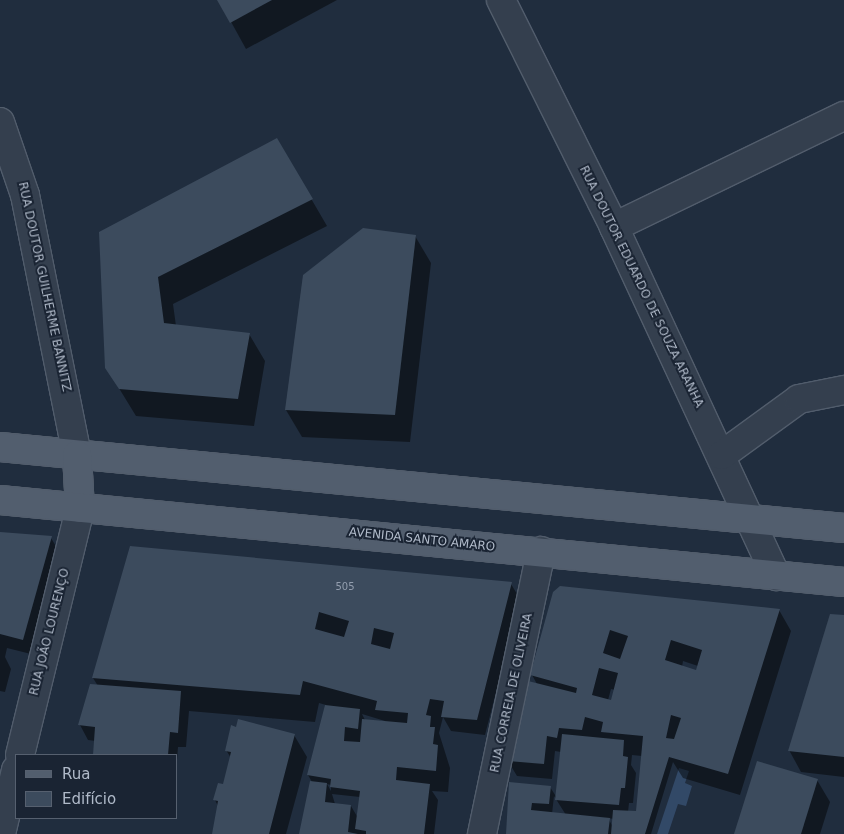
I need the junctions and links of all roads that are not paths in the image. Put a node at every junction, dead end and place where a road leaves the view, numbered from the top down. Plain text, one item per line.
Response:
1 (501, 0) edge
2 (844, 116) edge
3 (0, 122) edge
4 (614, 227) junction
5 (844, 390) edge
6 (0, 447) edge
7 (78, 455) junction
8 (722, 455) junction
9 (0, 500) edge
10 (80, 508) junction
11 (752, 519) junction
12 (844, 528) edge
13 (541, 551) junction
14 (776, 576) junction
15 (844, 582) edge
16 (20, 754) edge
17 (15, 774) edge
18 (1, 834) edge
19 (482, 834) edge

1 - 4 street, RUA DOUTOR EDUARDO DE SOUZA ARANHA
2 - 4 street
3 - 7 street, RUA DOUTOR GUILHERME BANNITZ
4 - 8 street, RUA DOUTOR EDUARDO DE SOUZA ARANHA
5 - 8 street
6 - 7 main road
7 - 10 main road
7 - 11 main road
8 - 11 street, RUA DOUTOR EDUARDO DE SOUZA ARANHA
9 - 10 main road, AVENIDA SANTO AMARO
10 - 13 main road, AVENIDA SANTO AMARO
10 - 16 street, RUA JOÃO LOURENÇO
11 - 12 main road
11 - 14 street, RUA DOUTOR EDUARDO DE SOUZA ARANHA
13 - 14 main road, AVENIDA SANTO AMARO
13 - 19 street, RUA CORREIA DE OLIVEIRA
14 - 15 main road, AVENIDA SANTO AMARO
17 - 18 street

